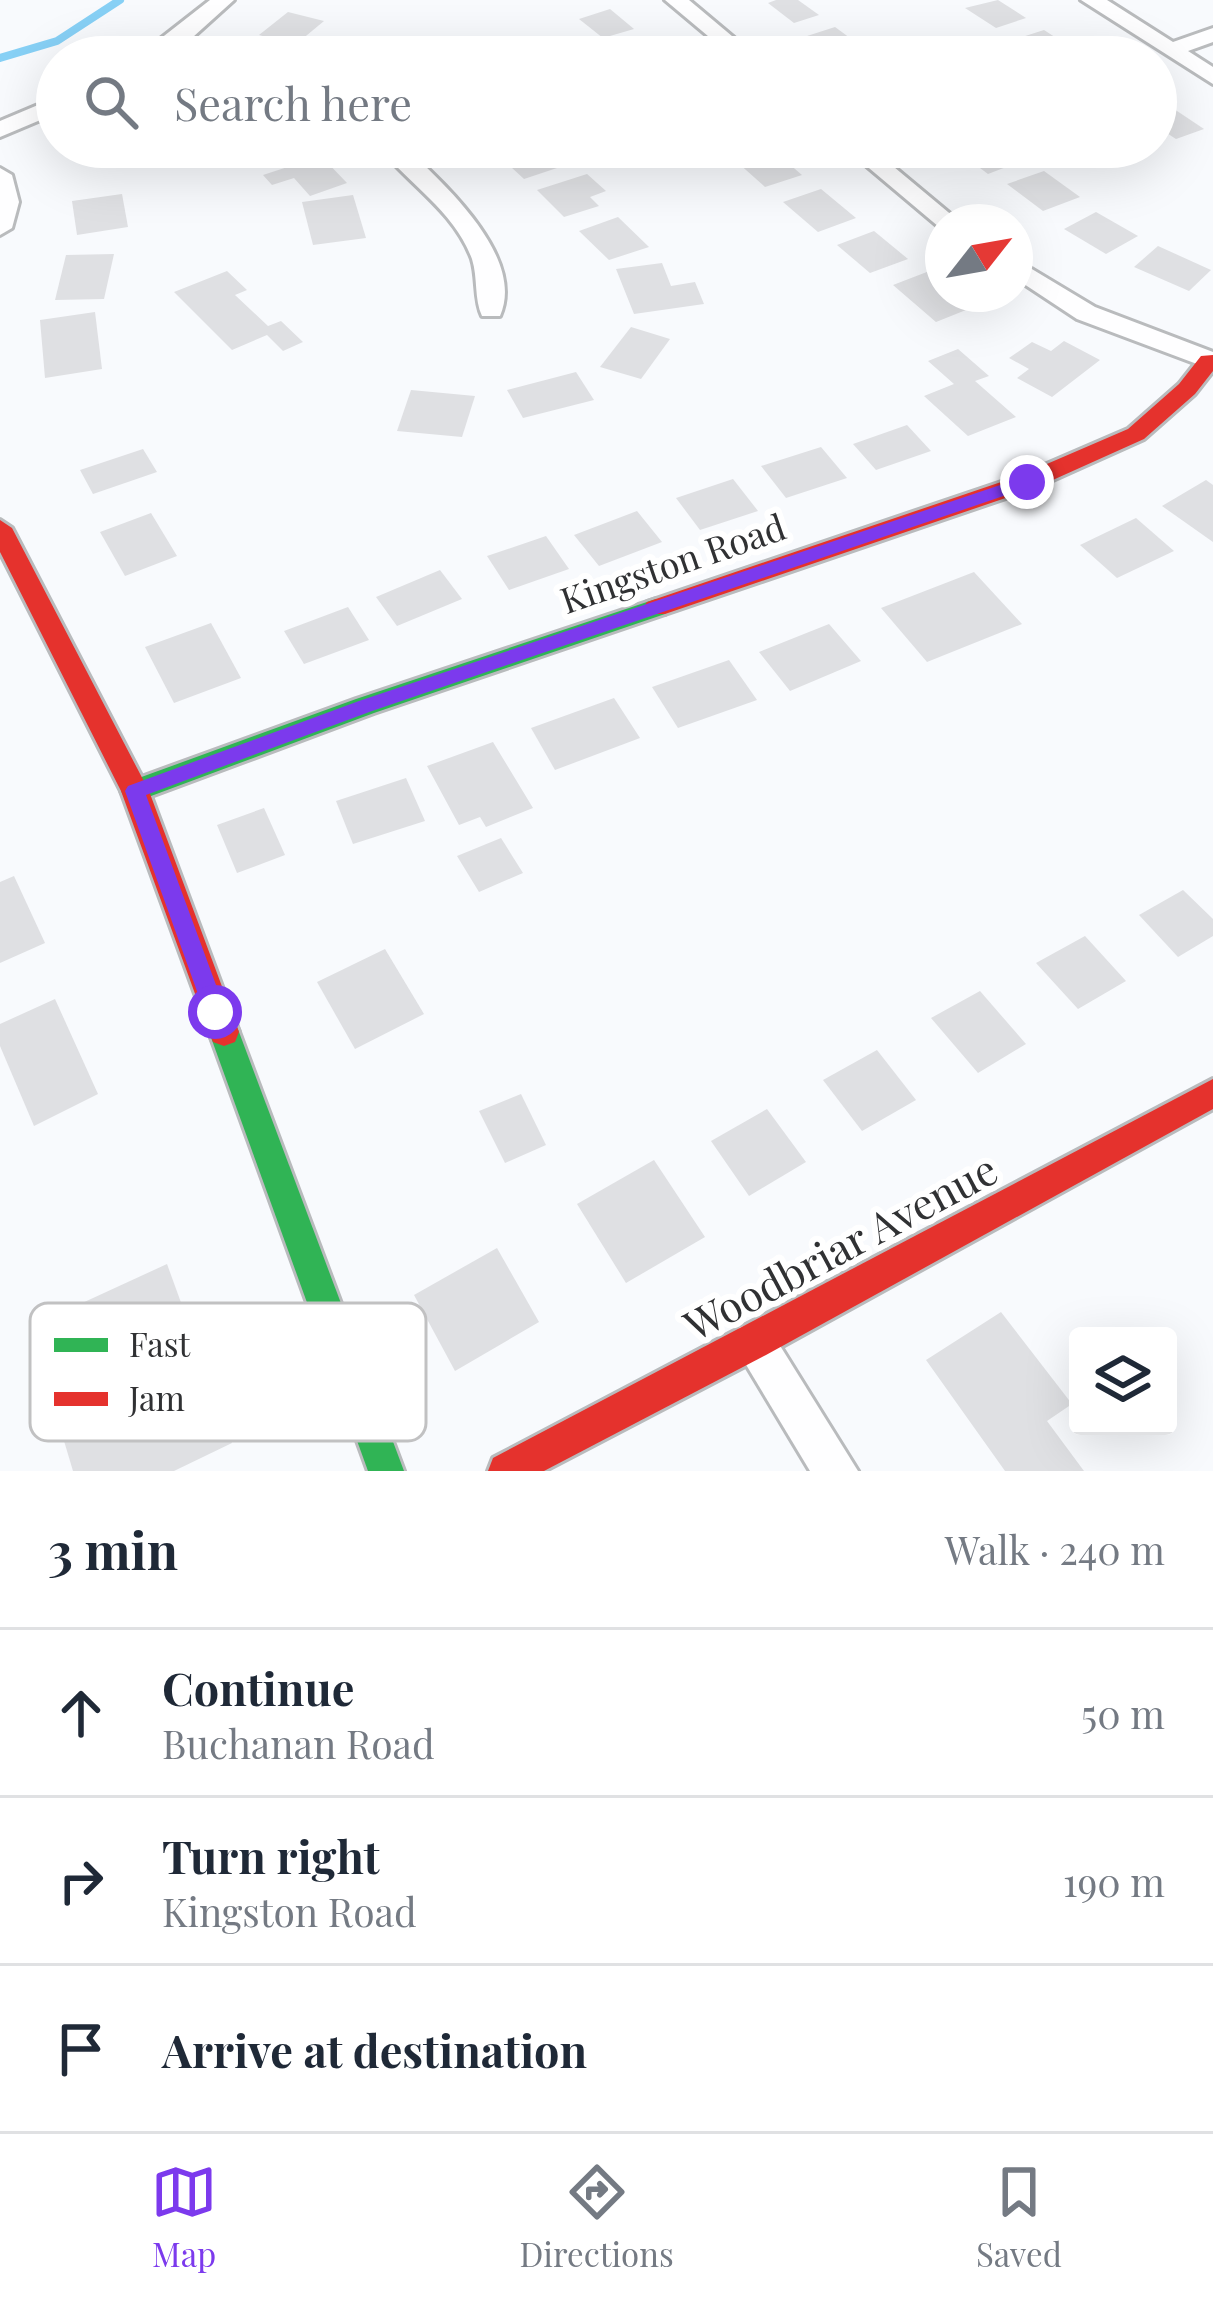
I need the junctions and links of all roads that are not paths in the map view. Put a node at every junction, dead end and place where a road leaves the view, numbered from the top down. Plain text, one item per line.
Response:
1 (223, 0) edge
2 (676, 0) edge
3 (1092, 0) edge
4 (1213, 34) edge
5 (181, 36) edge
6 (720, 36) edge
7 (1149, 36) edge
8 (1177, 48) edge
9 (1177, 54) edge
10 (1213, 76) edge
11 (36, 114) edge
12 (0, 130) edge
13 (410, 168) edge
14 (882, 168) edge
15 (0, 175) edge
16 (926, 204) edge
17 (0, 229) edge
18 (1033, 279) edge
19 (491, 310) dead end
20 (1211, 362) edge
21 (0, 528) edge
22 (135, 791) junction
23 (1213, 1093) edge
24 (324, 1303) edge
25 (754, 1343) junction
26 (375, 1441) edge
27 (386, 1471) edge
28 (506, 1471) edge
29 (836, 1471) edge

1 - 5 street
2 - 6 street
3 - 7 street
4 - 8 street
9 - 10 street
11 - 12 street
13 - 19 street
14 - 16 street
15 - 17 street
18 - 20 street
20 - 22 street, Kingston Road
21 - 22 street
22 - 24 street
23 - 25 street, Woodbriar Avenue
25 - 28 street, Woodbriar Avenue
25 - 29 street
26 - 27 street

